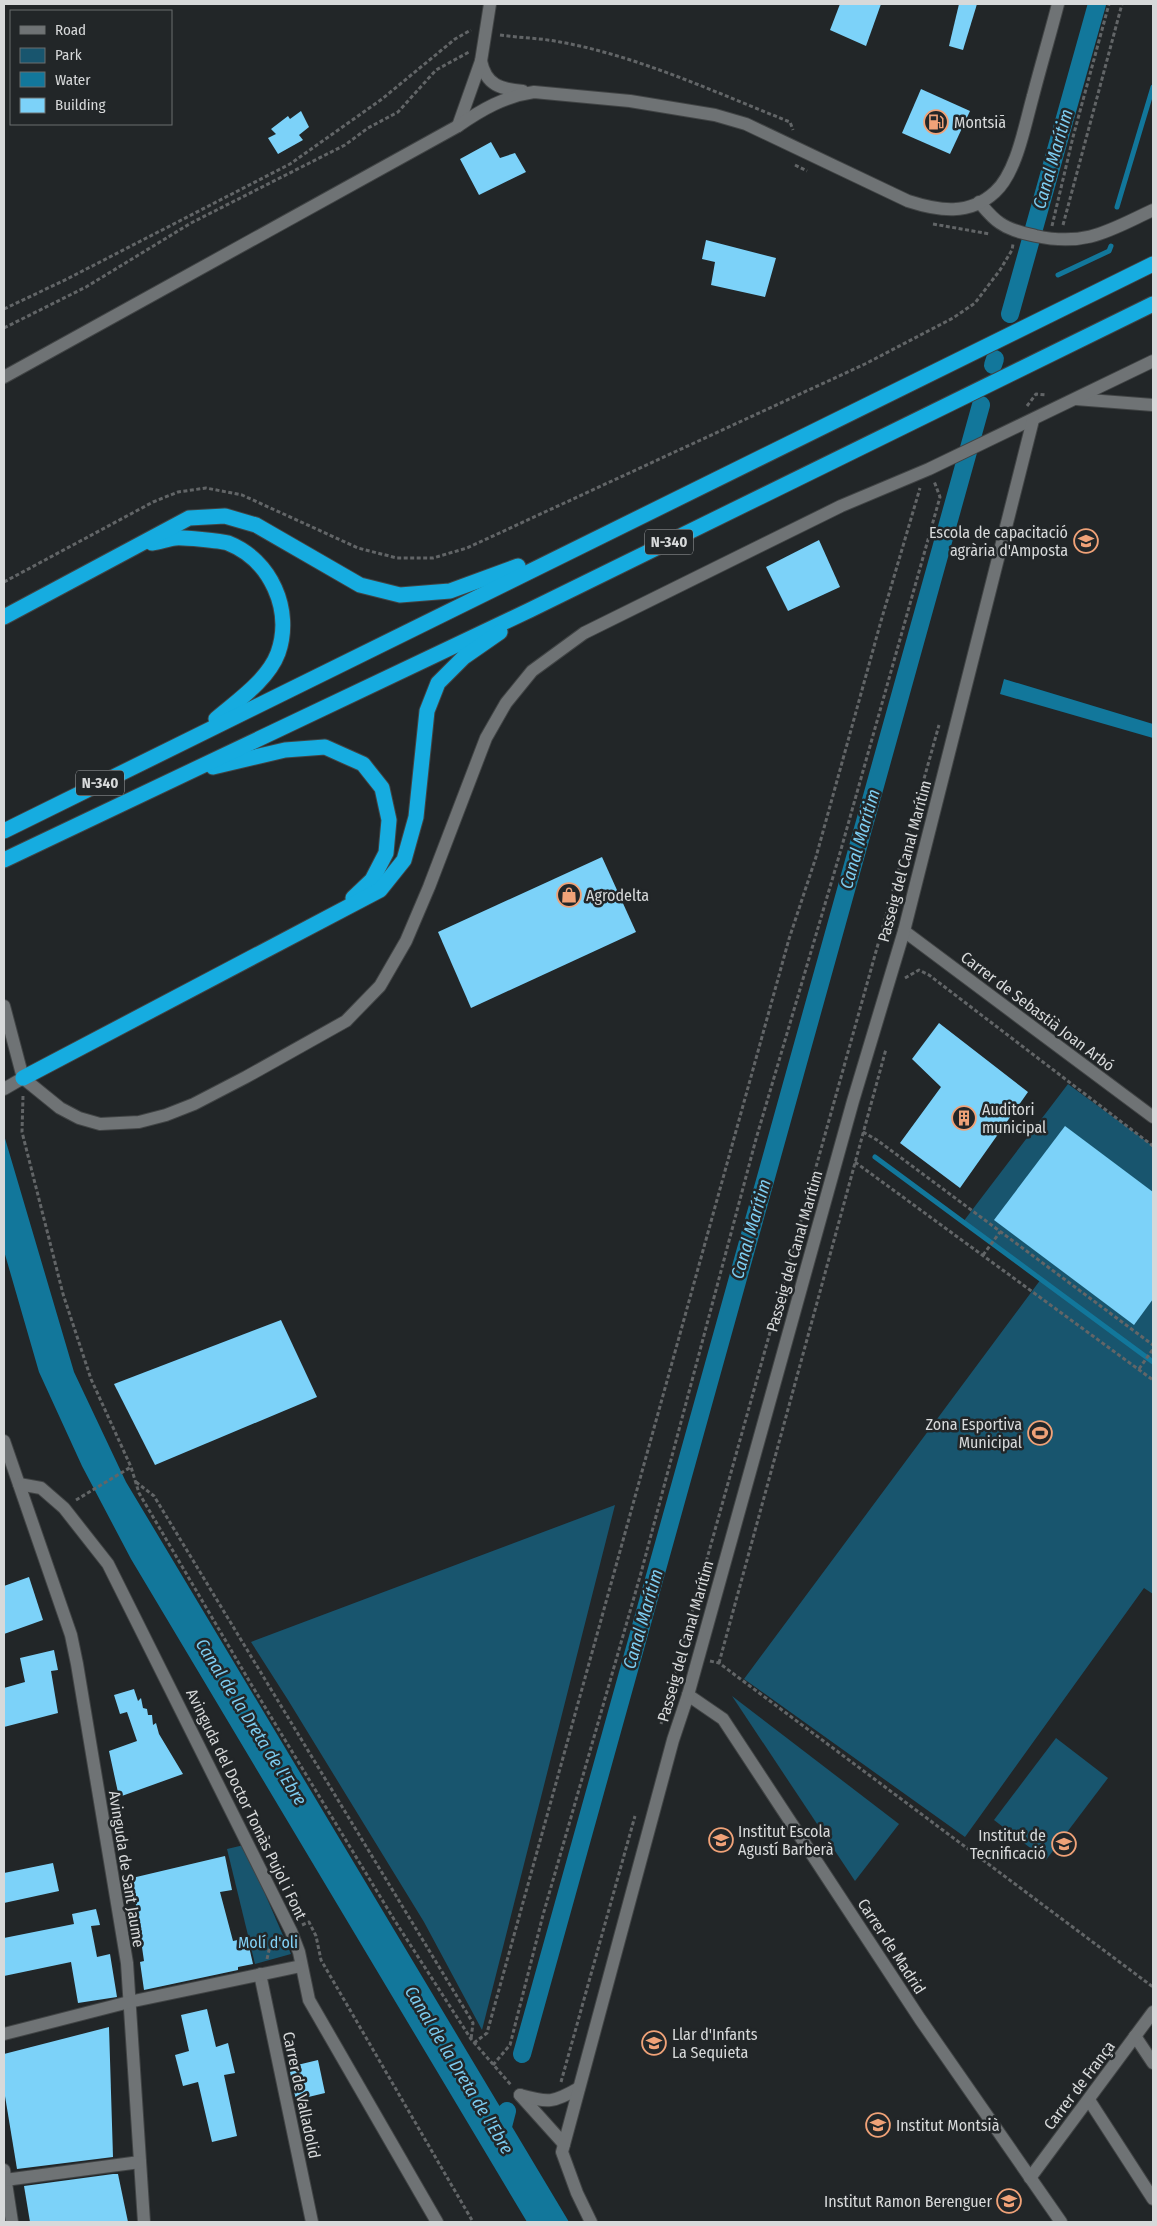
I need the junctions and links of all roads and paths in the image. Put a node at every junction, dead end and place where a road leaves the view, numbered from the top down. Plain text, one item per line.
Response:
1 (490, 4) edge
2 (1058, 4) edge
3 (1109, 4) edge
4 (1122, 4) edge
5 (485, 38) junction
6 (481, 60) junction
7 (534, 92) junction
8 (458, 126) junction
9 (979, 202) junction
10 (1153, 210) edge
11 (1020, 233) junction
12 (1050, 238) junction
13 (1153, 264) edge
14 (1153, 304) edge
15 (4, 309) edge
16 (4, 328) edge
17 (1153, 361) edge
18 (4, 376) edge
19 (1073, 399) junction
20 (1153, 405) edge
21 (1033, 420) junction
22 (929, 469) junction
23 (590, 540) junction
24 (134, 548) junction
25 (4, 582) edge
26 (530, 610) junction
27 (4, 617) edge
28 (939, 724) dead end
29 (197, 735) junction
30 (182, 774) junction
31 (4, 831) edge
32 (4, 860) edge
33 (339, 911) junction
34 (904, 931) junction
35 (903, 987) dead end
36 (4, 1006) edge
37 (888, 1041) dead end
38 (23, 1078) junction
39 (4, 1089) edge
40 (1153, 1117) edge
41 (863, 1132) junction
42 (1153, 1146) edge
43 (855, 1162) junction
44 (1000, 1232) junction
45 (984, 1256) junction
46 (1153, 1347) edge
47 (1139, 1369) junction
48 (1153, 1380) edge
49 (4, 1441) edge
50 (131, 1466) junction
51 (135, 1481) junction
52 (19, 1484) junction
53 (91, 1492) dead end
54 (681, 1652) junction
55 (698, 1658) junction
56 (719, 1663) junction
57 (688, 1695) junction
58 (660, 1729) dead end
59 (636, 1814) dead end
60 (291, 1931) junction
61 (301, 1966) junction
62 (260, 1974) junction
63 (1153, 1987) edge
64 (129, 2002) junction
65 (1153, 2012) edge
66 (4, 2034) edge
67 (1136, 2036) junction
68 (471, 2039) junction
69 (474, 2043) junction
70 (1153, 2063) edge
71 (493, 2065) junction
72 (579, 2088) junction
73 (520, 2095) junction
74 (556, 2100) junction
75 (1089, 2100) junction
76 (563, 2148) junction
77 (140, 2162) junction
78 (5, 2175) edge
79 (1030, 2178) junction
80 (1153, 2199) edge
81 (12, 2222) edge
82 (144, 2222) edge
83 (312, 2222) edge
84 (437, 2222) edge
85 (473, 2222) edge
86 (591, 2222) edge
87 (1061, 2222) edge

1 - 5 street
2 - 9 street
3 - 12 path
4 - 12 path
5 - 6 street
5 - 15 path
5 - 16 path
6 - 7 street
6 - 8 street
7 - 8 street
7 - 9 street
8 - 18 street
9 - 11 street
10 - 12 street
11 - 12 street
11 - 25 path
13 - 23 highway, N-340
14 - 26 highway, N-340
17 - 19 street
19 - 20 street
19 - 21 street
21 - 22 street
21 - 34 street, Passeig del Canal Marítim
22 - 38 street
22 - 69 path
22 - 71 path
23 - 24 highway
23 - 29 highway, N-340
24 - 27 highway
24 - 29 highway
26 - 30 highway, N-340
26 - 33 highway
28 - 54 path
29 - 31 highway, N-340
30 - 32 highway, N-340
30 - 33 highway
33 - 38 highway
34 - 40 street, Carrer de Sebastià Joan Arbó
34 - 55 street, Passeig del Canal Marítim
35 - 42 path
36 - 38 street
37 - 41 path
38 - 39 street
38 - 50 path
41 - 43 path
41 - 44 path
43 - 45 path
43 - 56 path
44 - 45 path
44 - 46 path
45 - 47 path
46 - 47 path
47 - 48 path
49 - 52 street, Avinguda de Sant Jaume
50 - 51 path
50 - 53 path
51 - 68 path
51 - 68 path
52 - 60 street, Avinguda del Doctor Tomàs Pujol i Font
52 - 64 street, Avinguda de Sant Jaume
54 - 55 path
54 - 58 path
55 - 56 path
55 - 57 street, Passeig del Canal Marítim
56 - 63 path
57 - 72 street, Passeig del Canal Marítim
57 - 79 street, Carrer de Madrid
59 - 74 path
60 - 61 street, Avinguda del Doctor Tomàs Pujol i Font
60 - 62 path
60 - 85 path
61 - 62 street
61 - 84 street, Avinguda del Doctor Tomàs Pujol i Font
62 - 64 street
62 - 83 street, Carrer de Valladolid
64 - 66 street
64 - 77 street, Avinguda de Sant Jaume
65 - 67 street, Carrer de França
67 - 70 street
67 - 75 street, Carrer de França
68 - 69 path
69 - 71 path
71 - 73 path
72 - 74 street
72 - 76 street, Passeig del Canal Marítim
73 - 74 street
73 - 76 street
75 - 79 street, Carrer de França
75 - 80 street
76 - 86 street
77 - 78 street
77 - 82 street, Avinguda de Sant Jaume
78 - 81 street
79 - 87 street, Carrer de Madrid

